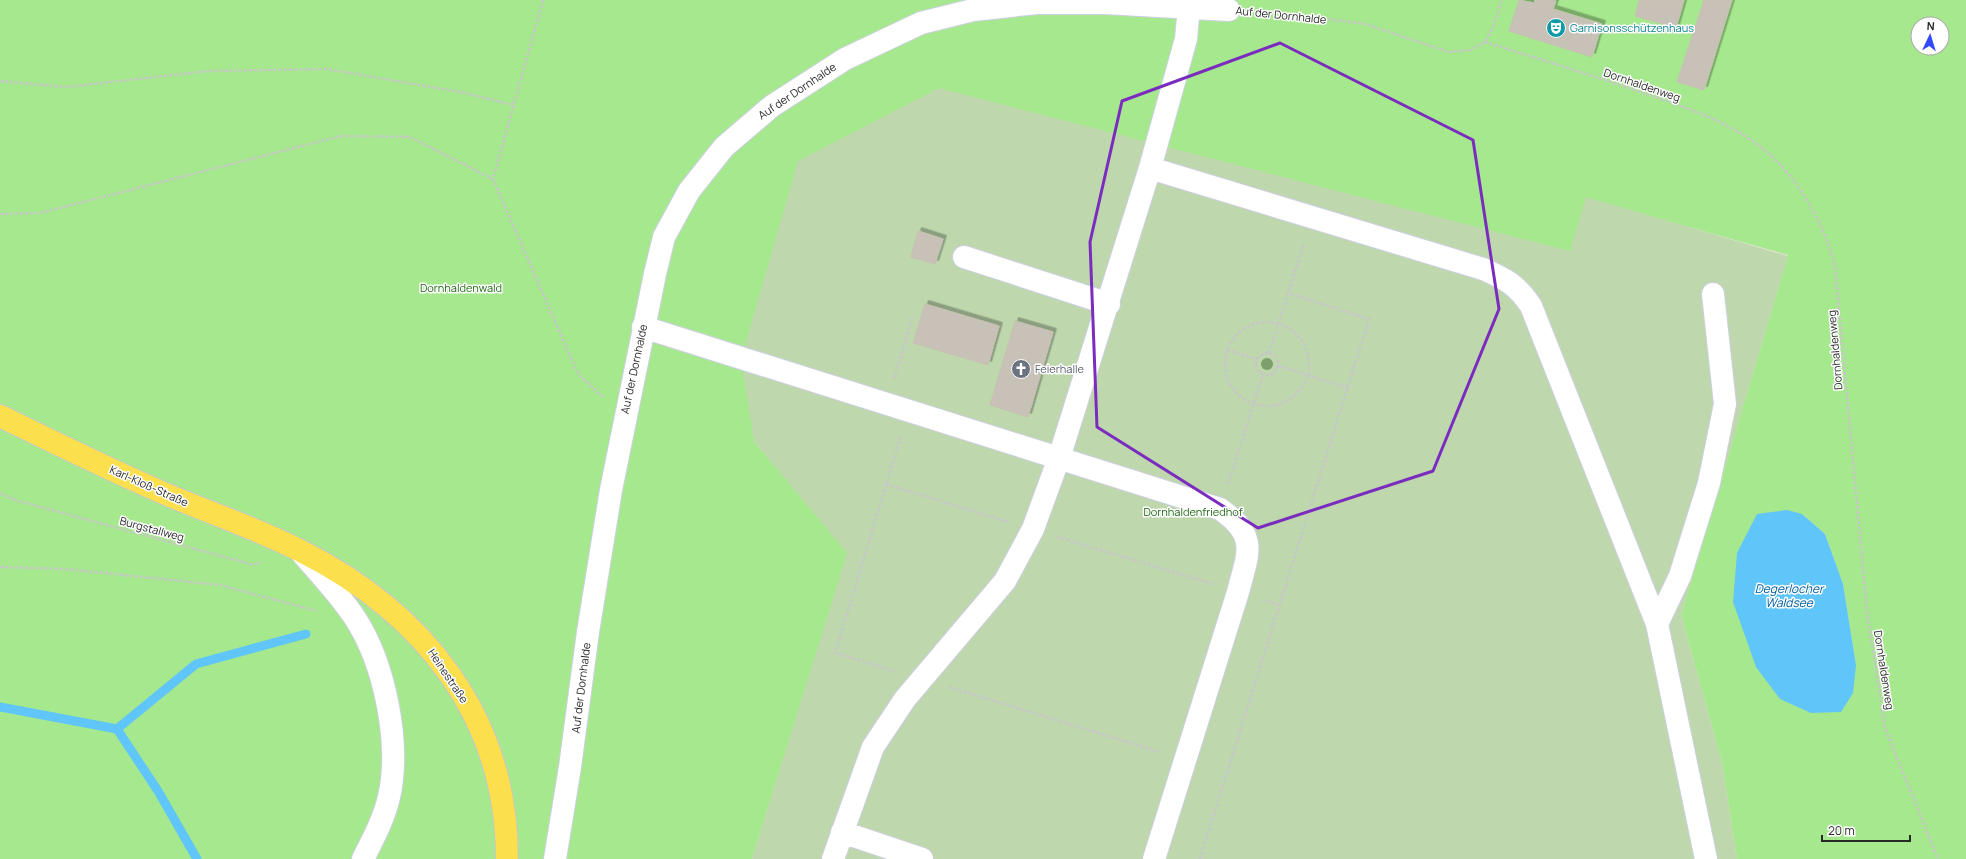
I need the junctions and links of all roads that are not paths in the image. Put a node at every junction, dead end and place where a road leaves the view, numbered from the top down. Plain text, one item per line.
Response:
1 (1189, 7) junction
2 (1229, 10) road end
3 (1150, 168) junction
4 (964, 258) dead end
5 (1714, 294) dead end
6 (1109, 304) junction
7 (643, 327) junction
8 (0, 416) edge
9 (1059, 458) junction
10 (301, 551) junction
11 (1658, 624) junction
12 (842, 832) junction
13 (363, 859) edge
14 (507, 859) edge
15 (555, 859) edge
16 (833, 859) edge
17 (922, 859) edge
18 (1154, 859) edge
19 (1706, 859) edge

1 - 2 street, Auf der Dornhalde
1 - 3 street
1 - 7 street, Auf der Dornhalde
3 - 6 street
3 - 11 street
4 - 6 street
5 - 11 street
6 - 9 street
7 - 9 street
7 - 15 street, Auf der Dornhalde
8 - 10 main road, Karl-Kloß-Straße
9 - 12 street
9 - 18 street
10 - 13 street
10 - 14 main road, Heinestraße
11 - 19 street
12 - 16 street
12 - 17 street

